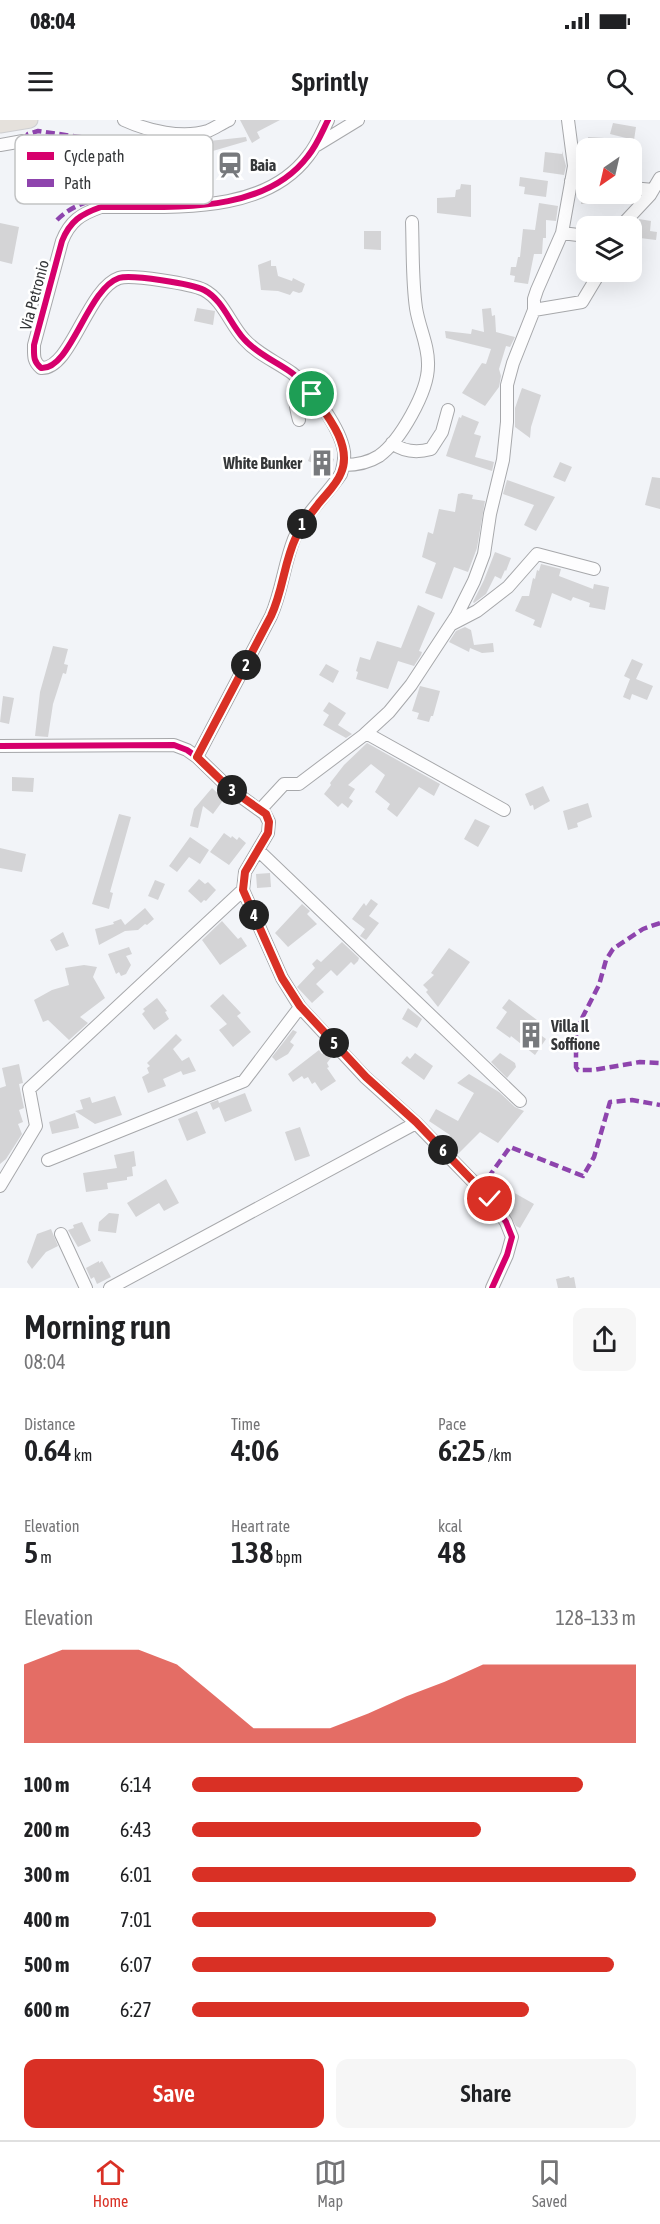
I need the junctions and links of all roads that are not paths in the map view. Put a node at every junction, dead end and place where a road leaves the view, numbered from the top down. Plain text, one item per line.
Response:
1 (30, 120) edge
2 (124, 120) edge
3 (229, 120) edge
4 (328, 120) edge
5 (358, 120) edge
6 (568, 120) edge
7 (0, 125) edge
8 (146, 125) edge
9 (15, 142) edge
10 (0, 145) edge
11 (316, 146) junction
12 (660, 178) edge
13 (571, 181) junction
14 (576, 182) edge
15 (642, 189) edge
16 (653, 190) junction
17 (213, 203) edge
18 (189, 204) edge
19 (630, 216) edge
20 (412, 222) dead end
21 (562, 233) junction
22 (576, 235) edge
23 (594, 282) edge
24 (534, 310) junction
25 (306, 386) junction
26 (448, 410) dead end
27 (299, 420) dead end
28 (392, 443) junction
29 (344, 465) junction
30 (594, 569) dead end
31 (450, 626) junction
32 (366, 733) junction
33 (0, 746) edge
34 (197, 757) junction
35 (260, 810) junction
36 (504, 810) dead end
37 (259, 851) junction
38 (243, 890) junction
39 (300, 1006) junction
40 (520, 1101) dead end
41 (416, 1122) junction
42 (48, 1160) dead end
43 (0, 1186) edge
44 (61, 1234) dead end
45 (86, 1288) edge
46 (110, 1288) edge
47 (492, 1288) edge

1 - 7 main road
2 - 8 street
3 - 8 street
4 - 11 street, Via Petronio
5 - 11 street
6 - 13 street
9 - 10 street
11 - 17 street, Via Petronio
12 - 16 street
13 - 14 street
13 - 21 street
15 - 16 street
16 - 19 street
18 - 25 street, Via Petronio
20 - 28 street
21 - 22 street
21 - 24 street
23 - 24 street
24 - 31 street
25 - 27 street
25 - 29 street, Via Petronio
26 - 28 street
28 - 29 street
29 - 34 street
30 - 31 street
31 - 32 street
32 - 35 street
32 - 36 street
33 - 34 street
34 - 35 street
35 - 37 street
37 - 38 street
37 - 40 street
38 - 39 street
38 - 43 street
39 - 41 street
39 - 42 street
41 - 46 street
41 - 47 street
44 - 45 street

